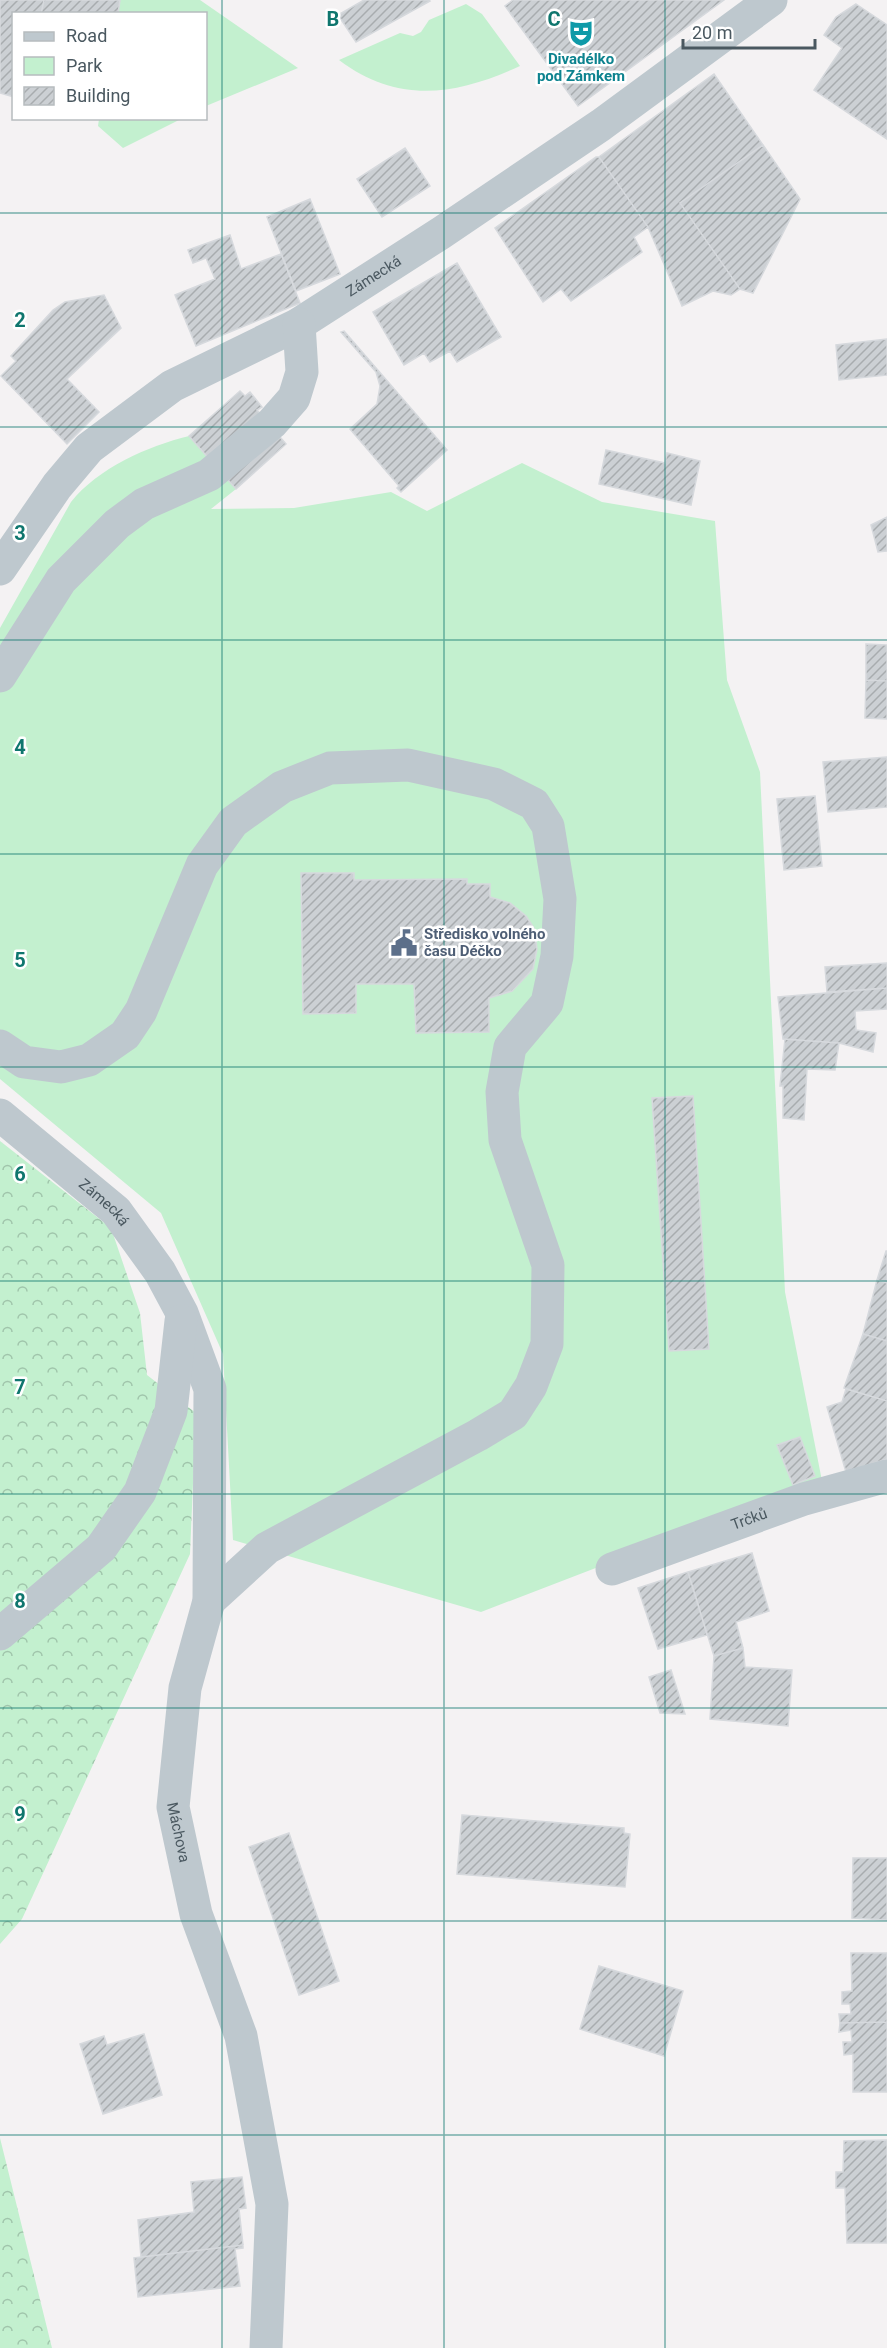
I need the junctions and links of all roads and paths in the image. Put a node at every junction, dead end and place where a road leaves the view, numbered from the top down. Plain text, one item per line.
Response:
1 (771, 0) edge
2 (299, 324) junction
3 (0, 569) edge
4 (0, 676) edge
5 (0, 1046) edge
6 (0, 1115) edge
7 (182, 1313) junction
8 (887, 1476) edge
9 (612, 1569) dead end
10 (209, 1600) junction
11 (0, 1634) edge
12 (266, 2348) edge

1 - 2 street, Zámecká
2 - 3 street, Zámecká
2 - 4 street
5 - 10 street
6 - 7 street, Zámecká
7 - 10 street, Máchova
7 - 11 street
8 - 9 street, Trčků
10 - 12 street, Máchova

